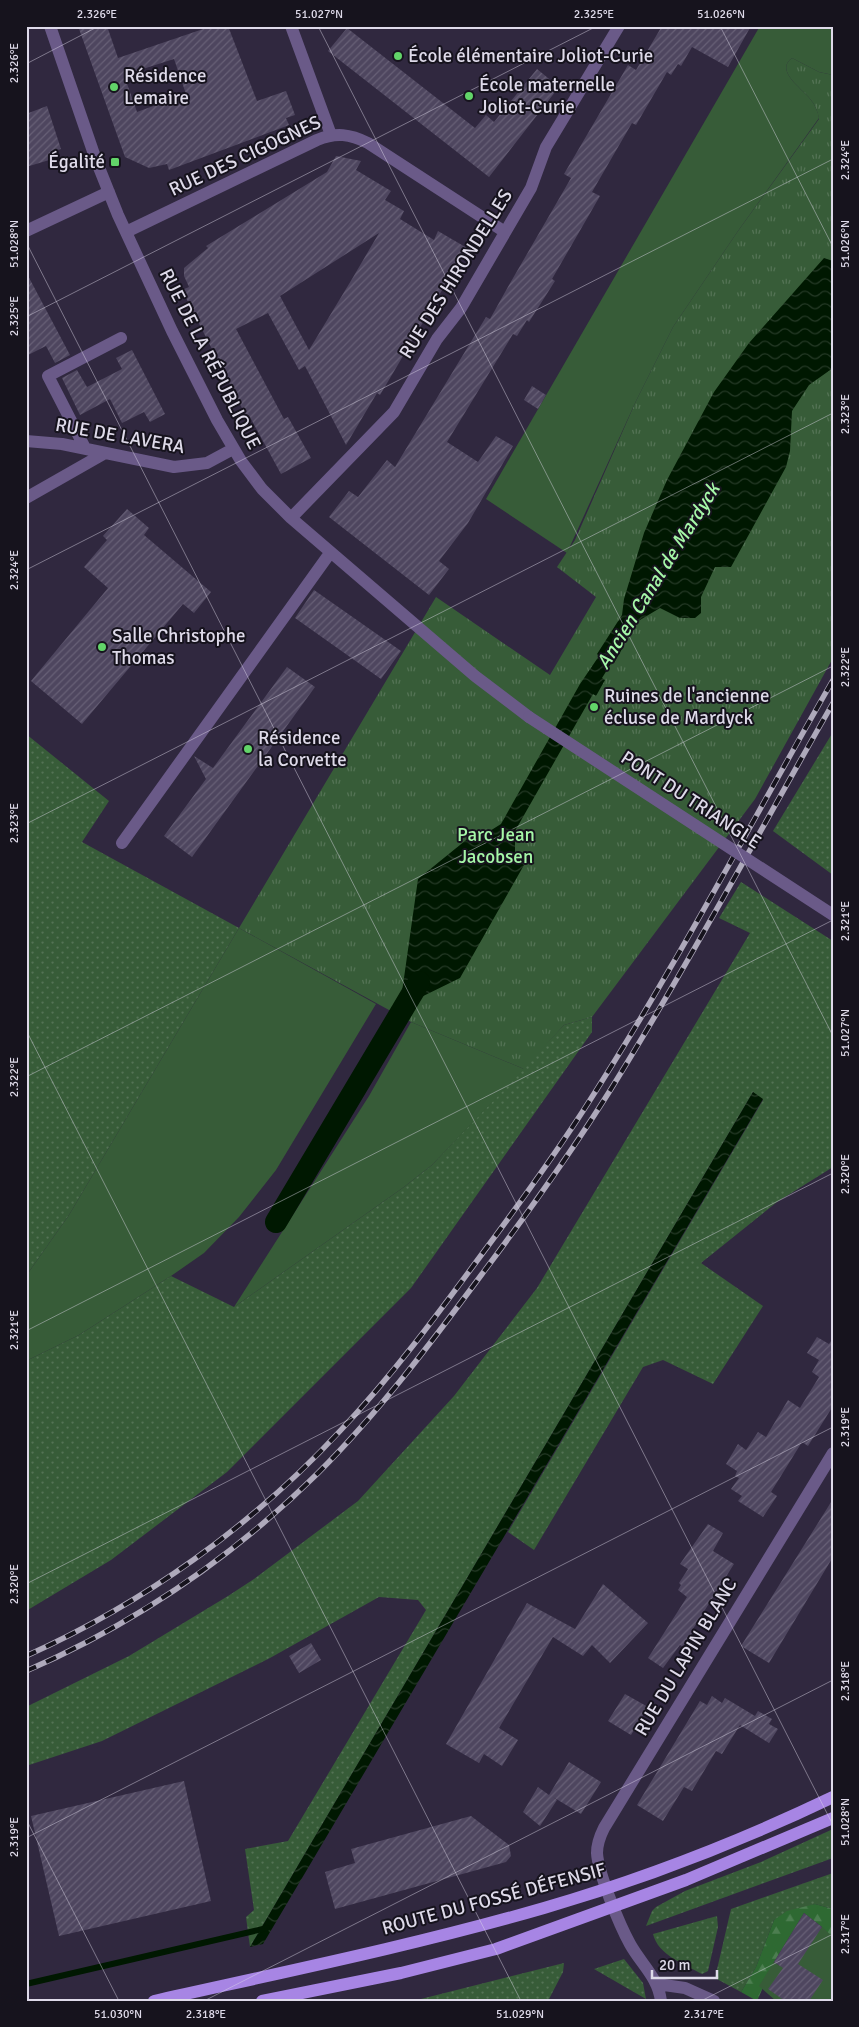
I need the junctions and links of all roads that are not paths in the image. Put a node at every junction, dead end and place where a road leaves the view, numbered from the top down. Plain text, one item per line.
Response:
1 (50, 26) edge
2 (291, 26) edge
3 (619, 26) edge
4 (331, 135) junction
5 (109, 192) junction
6 (26, 231) edge
7 (126, 232) junction
8 (505, 232) junction
9 (120, 338) dead end
10 (26, 441) edge
11 (85, 448) junction
12 (233, 449) junction
13 (105, 453) junction
14 (26, 498) edge
15 (291, 518) junction
16 (330, 553) junction
17 (530, 716) joint
18 (122, 843) dead end
19 (833, 915) edge
20 (833, 1453) edge
21 (833, 1797) edge
22 (833, 1818) edge
23 (608, 1888) junction
24 (615, 1908) junction
25 (657, 1984) junction
26 (154, 2001) edge
27 (262, 2001) edge
28 (661, 2001) edge
29 (714, 2001) edge

1 - 5 street, RUE DE LA RÉPUBLIQUE
2 - 4 street
3 - 8 street, RUE DES HIRONDELLES
4 - 7 street, RUE DES CIGOGNES
4 - 8 street, RUE DES CIGOGNES
5 - 6 street
5 - 7 street, RUE DE LA RÉPUBLIQUE
7 - 12 street, RUE DE LA RÉPUBLIQUE
8 - 15 street, RUE DES HIRONDELLES
9 - 11 street
10 - 11 street, RUE DE LAVERA
11 - 13 street, RUE DE LAVERA
12 - 13 street, RUE DE LAVERA
12 - 15 street, RUE DE LA RÉPUBLIQUE
13 - 14 street
15 - 16 street, RUE DE LA RÉPUBLIQUE
16 - 17 street, RUE DE LA RÉPUBLIQUE
16 - 18 street
17 - 19 street, PONT DU TRIANGLE, bridge
20 - 23 street, RUE DU LAPIN BLANC
21 - 23 main road, ROUTE DU FOSSÉ DÉFENSIF
22 - 24 main road, ROUTE DU FOSSÉ DÉFENSIF
23 - 24 street, RUE DU LAPIN BLANC
23 - 26 main road, ROUTE DU FOSSÉ DÉFENSIF
24 - 25 street, RUE DU LAPIN BLANC
24 - 27 main road, ROUTE DU FOSSÉ DÉFENSIF
25 - 28 street
25 - 29 street

